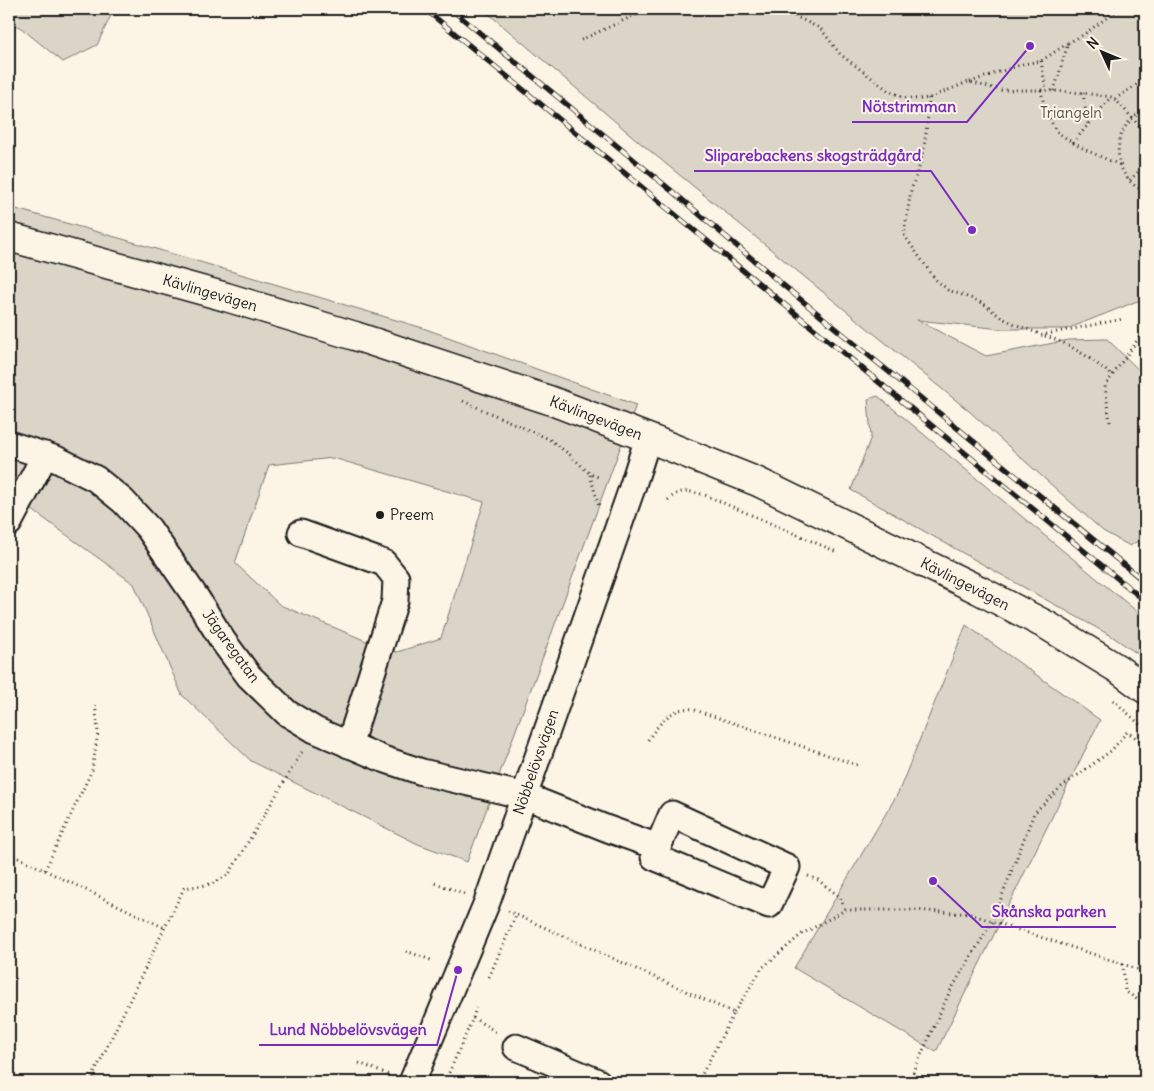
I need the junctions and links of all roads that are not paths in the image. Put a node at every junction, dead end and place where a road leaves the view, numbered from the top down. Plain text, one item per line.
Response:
1 (9, 237) edge
2 (648, 438) junction
3 (9, 444) edge
4 (45, 455) junction
5 (9, 523) edge
6 (301, 534) dead end
7 (1145, 689) edge
8 (349, 745) junction
9 (525, 796) junction
10 (658, 847) junction
11 (516, 1047) dead end
12 (401, 1079) edge
13 (598, 1082) edge

1 - 2 main road, Kävlingevägen
2 - 7 main road, Kävlingevägen
2 - 9 street, Nöbbelövsvägen
3 - 4 street, Jägaregatan
4 - 5 street
4 - 8 street, Jägaregatan
6 - 8 street
8 - 9 street, Jägaregatan
9 - 10 street, Jägaregatan
9 - 12 street, Nöbbelövsvägen
10 - 10 street
11 - 13 street

